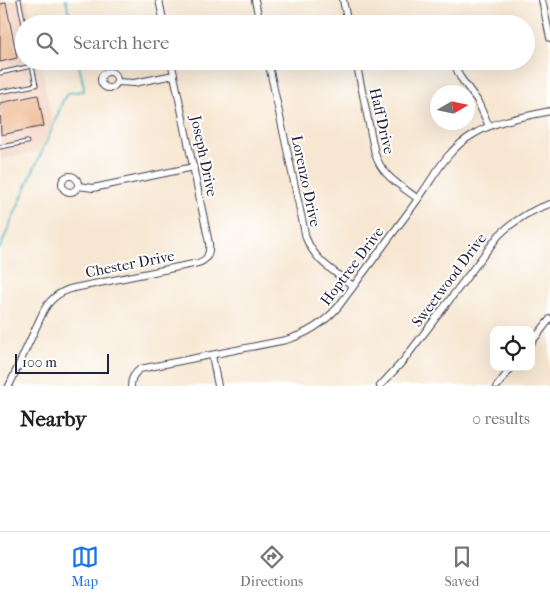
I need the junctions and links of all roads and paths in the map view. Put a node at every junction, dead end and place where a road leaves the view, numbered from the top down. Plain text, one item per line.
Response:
1 (19, 0) edge
2 (159, 0) edge
3 (256, 0) edge
4 (343, 0) edge
5 (542, 0) edge
6 (22, 15) edge
7 (162, 15) edge
8 (258, 15) edge
9 (346, 15) edge
10 (549, 27) edge
11 (550, 38) edge
12 (15, 70) edge
13 (33, 70) edge
14 (173, 70) edge
15 (270, 70) edge
16 (358, 70) edge
17 (457, 70) edge
18 (0, 73) edge
19 (174, 75) junction
20 (117, 82) dead end
21 (0, 92) edge
22 (550, 112) edge
23 (489, 126) junction
24 (26, 142) dead end
25 (0, 147) edge
26 (194, 167) junction
27 (78, 186) dead end
28 (418, 199) junction
29 (550, 204) edge
30 (208, 256) joint
31 (353, 286) junction
32 (550, 319) edge
33 (535, 338) edge
34 (212, 355) junction
35 (509, 371) edge
36 (9, 386) edge
37 (131, 386) edge
38 (218, 386) edge
39 (380, 386) edge
40 (498, 386) edge

1 - 6 lane
2 - 7 street
3 - 8 street
4 - 9 street
5 - 10 street
10 - 11 street
12 - 18 lane
13 - 21 lane
14 - 19 street, Joseph Drive
15 - 31 street, Lorenzo Drive
16 - 28 street, Haff Drive
17 - 23 street
19 - 20 street
19 - 26 street, Joseph Drive
22 - 23 street, Hoptree Drive
23 - 28 street, Hoptree Drive
24 - 25 lane
26 - 27 street
26 - 30 street, Joseph Drive
28 - 31 street, Hoptree Drive
29 - 39 street, Sweetwood Drive
30 - 36 street, Chester Drive
31 - 34 street, Hoptree Drive
32 - 33 street
34 - 37 street, Hoptree Drive
34 - 38 street
35 - 40 street

